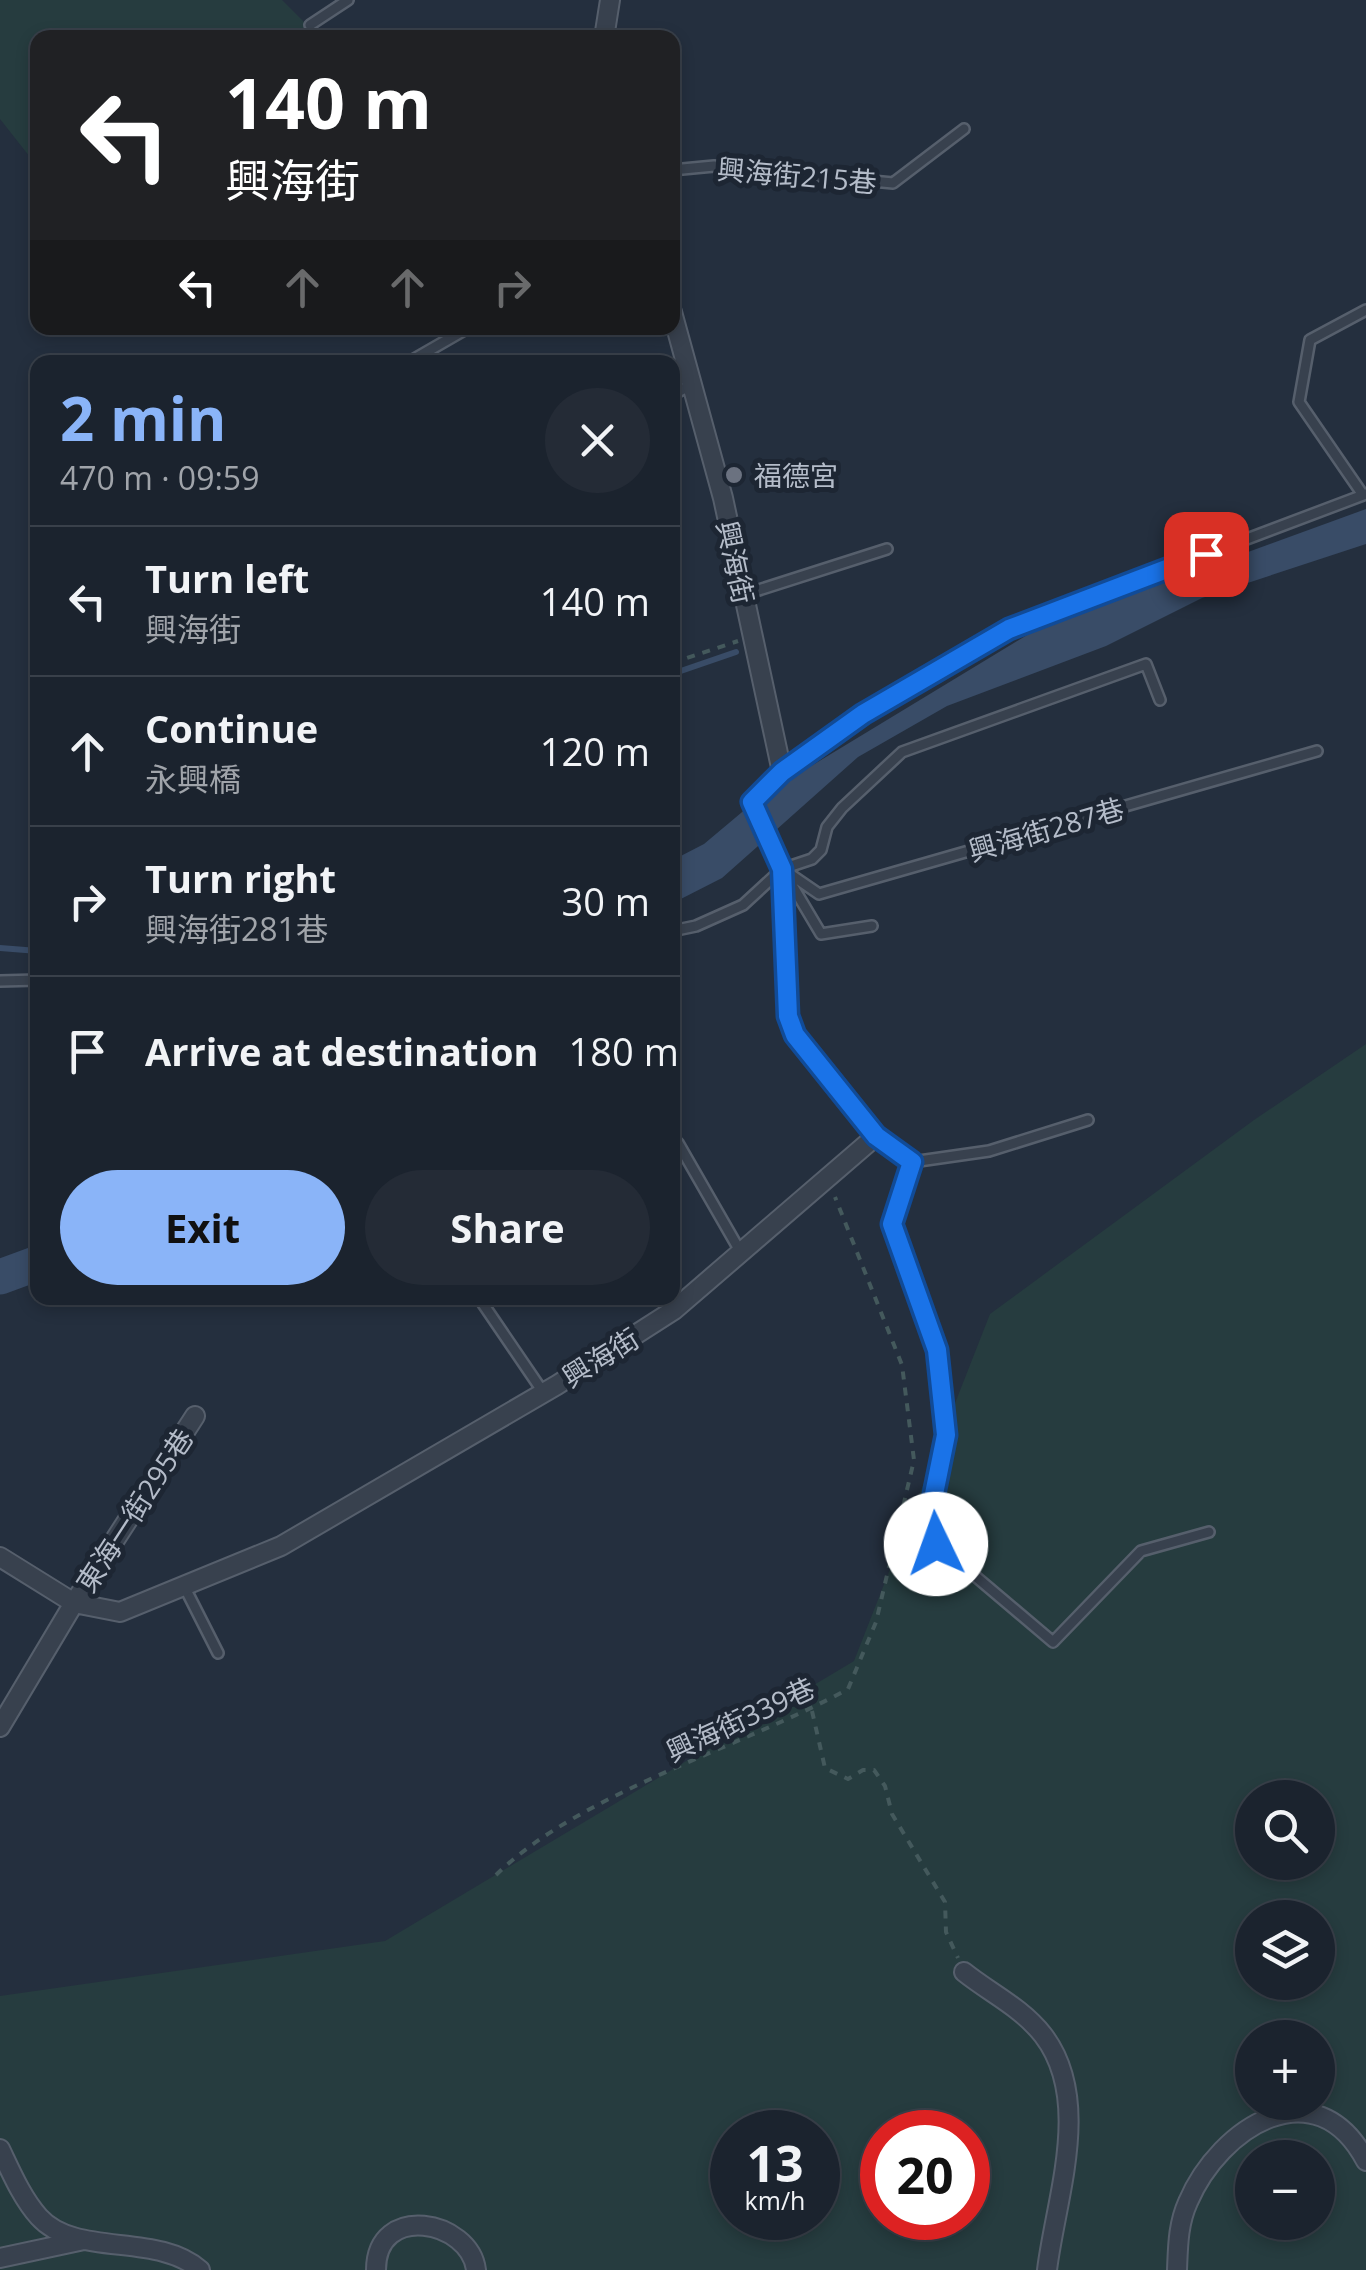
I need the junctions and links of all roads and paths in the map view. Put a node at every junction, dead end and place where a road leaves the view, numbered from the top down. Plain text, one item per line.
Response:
1 (348, 0) edge
2 (610, 0) edge
3 (310, 25) dead end
4 (605, 30) edge
5 (964, 129) dead end
6 (680, 169) edge
7 (1366, 310) edge
8 (456, 335) edge
9 (679, 335) edge
10 (420, 355) edge
11 (693, 384) junction
12 (680, 391) edge
13 (1364, 495) edge
14 (887, 548) dead end
15 (743, 595) junction
16 (752, 636) junction
17 (680, 660) edge
18 (1160, 700) dead end
19 (1317, 751) dead end
20 (782, 772) junction
21 (782, 869) junction
22 (872, 926) dead end
23 (680, 929) edge
24 (30, 980) edge
25 (0, 981) edge
26 (1088, 1120) dead end
27 (876, 1136) junction
28 (680, 1147) edge
29 (912, 1162) junction
30 (828, 1176) junction
31 (741, 1254) junction
32 (484, 1305) edge
33 (680, 1305) edge
34 (680, 1305) edge
35 (543, 1392) junction
36 (194, 1416) dead end
37 (1209, 1532) dead end
38 (0, 1557) edge
39 (183, 1583) junction
40 (74, 1603) junction
41 (218, 1653) dead end
42 (812, 1709) junction
43 (0, 1728) edge
44 (496, 1875) dead end
45 (964, 1972) joint
46 (0, 2149) edge
47 (1366, 2161) edge
48 (84, 2240) junction
49 (0, 2258) edge
50 (200, 2270) edge
51 (376, 2270) edge
52 (476, 2270) edge
53 (1047, 2270) edge
54 (1178, 2270) edge

1 - 3 lane
2 - 4 street
5 - 6 lane, 興海街215巷
7 - 13 lane
8 - 10 lane
9 - 11 street, 興海街
11 - 12 lane
11 - 15 street, 興海街
13 - 20 lane
14 - 15 lane
15 - 16 street, 興海街
16 - 17 path
16 - 20 street, 興海街
18 - 21 lane
19 - 21 lane, 興海街287巷
20 - 21 street
21 - 22 lane
21 - 23 lane
21 - 27 street
24 - 25 lane
26 - 29 lane
27 - 29 lane
27 - 30 street, 興海街
28 - 31 lane
29 - 37 lane
30 - 31 street, 興海街
30 - 42 path, 興海街339巷
31 - 34 street, 興海街
32 - 35 lane
33 - 35 street, 興海街
35 - 39 street, 興海街
36 - 40 street, 東海一街295巷
38 - 40 street
39 - 40 street, 興海街
39 - 41 lane
40 - 43 street, 東海一街295巷
42 - 44 path, 興海街339巷
42 - 45 path
45 - 53 street
46 - 48 street
47 - 54 street
48 - 49 street
48 - 50 street
51 - 52 street

